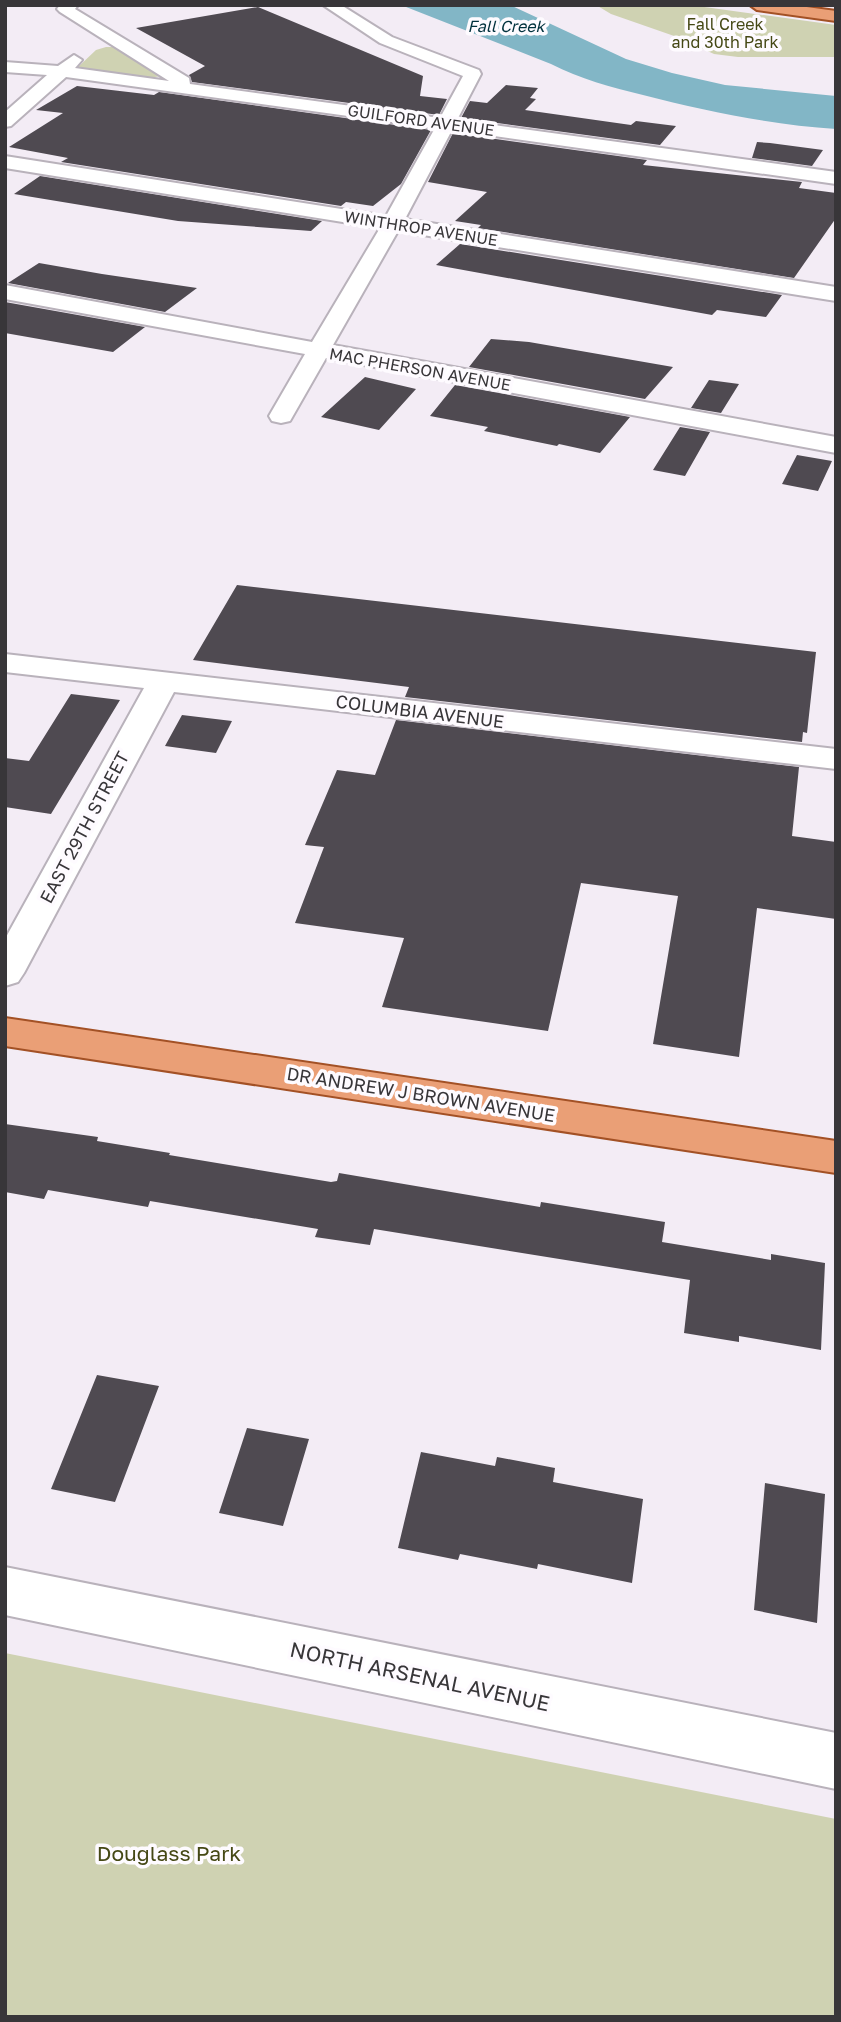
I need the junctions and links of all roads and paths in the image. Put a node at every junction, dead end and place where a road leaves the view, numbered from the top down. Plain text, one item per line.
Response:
1 (330, 5) edge
2 (757, 5) edge
3 (68, 7) edge
4 (836, 16) edge
5 (105, 33) junction
6 (5, 67) edge
7 (62, 71) junction
8 (193, 89) junction
9 (5, 122) edge
10 (446, 124) junction
11 (5, 162) edge
12 (836, 178) edge
13 (392, 223) junction
14 (5, 292) edge
15 (836, 294) edge
16 (319, 350) junction
17 (281, 416) dead end
18 (836, 445) edge
19 (5, 663) edge
20 (164, 681) junction
21 (836, 759) edge
22 (5, 973) edge
23 (5, 1032) edge
24 (836, 1157) edge
25 (5, 1591) edge
26 (836, 1762) edge

1 - 10 street
2 - 4 main road
3 - 5 street
5 - 7 street
5 - 8 street
6 - 7 street, GUILFORD AVENUE
7 - 8 street, GUILFORD AVENUE
7 - 9 street
8 - 10 street, GUILFORD AVENUE
10 - 12 street, GUILFORD AVENUE
10 - 13 street
11 - 13 street, WINTHROP AVENUE
13 - 15 street, WINTHROP AVENUE
13 - 16 street
14 - 16 street, MAC PHERSON AVENUE
16 - 17 street
16 - 18 street, MAC PHERSON AVENUE
19 - 20 street, COLUMBIA AVENUE
20 - 21 street, COLUMBIA AVENUE
20 - 22 street, EAST 29TH STREET
23 - 24 main road, DR ANDREW J BROWN AVENUE
25 - 26 street, NORTH ARSENAL AVENUE

